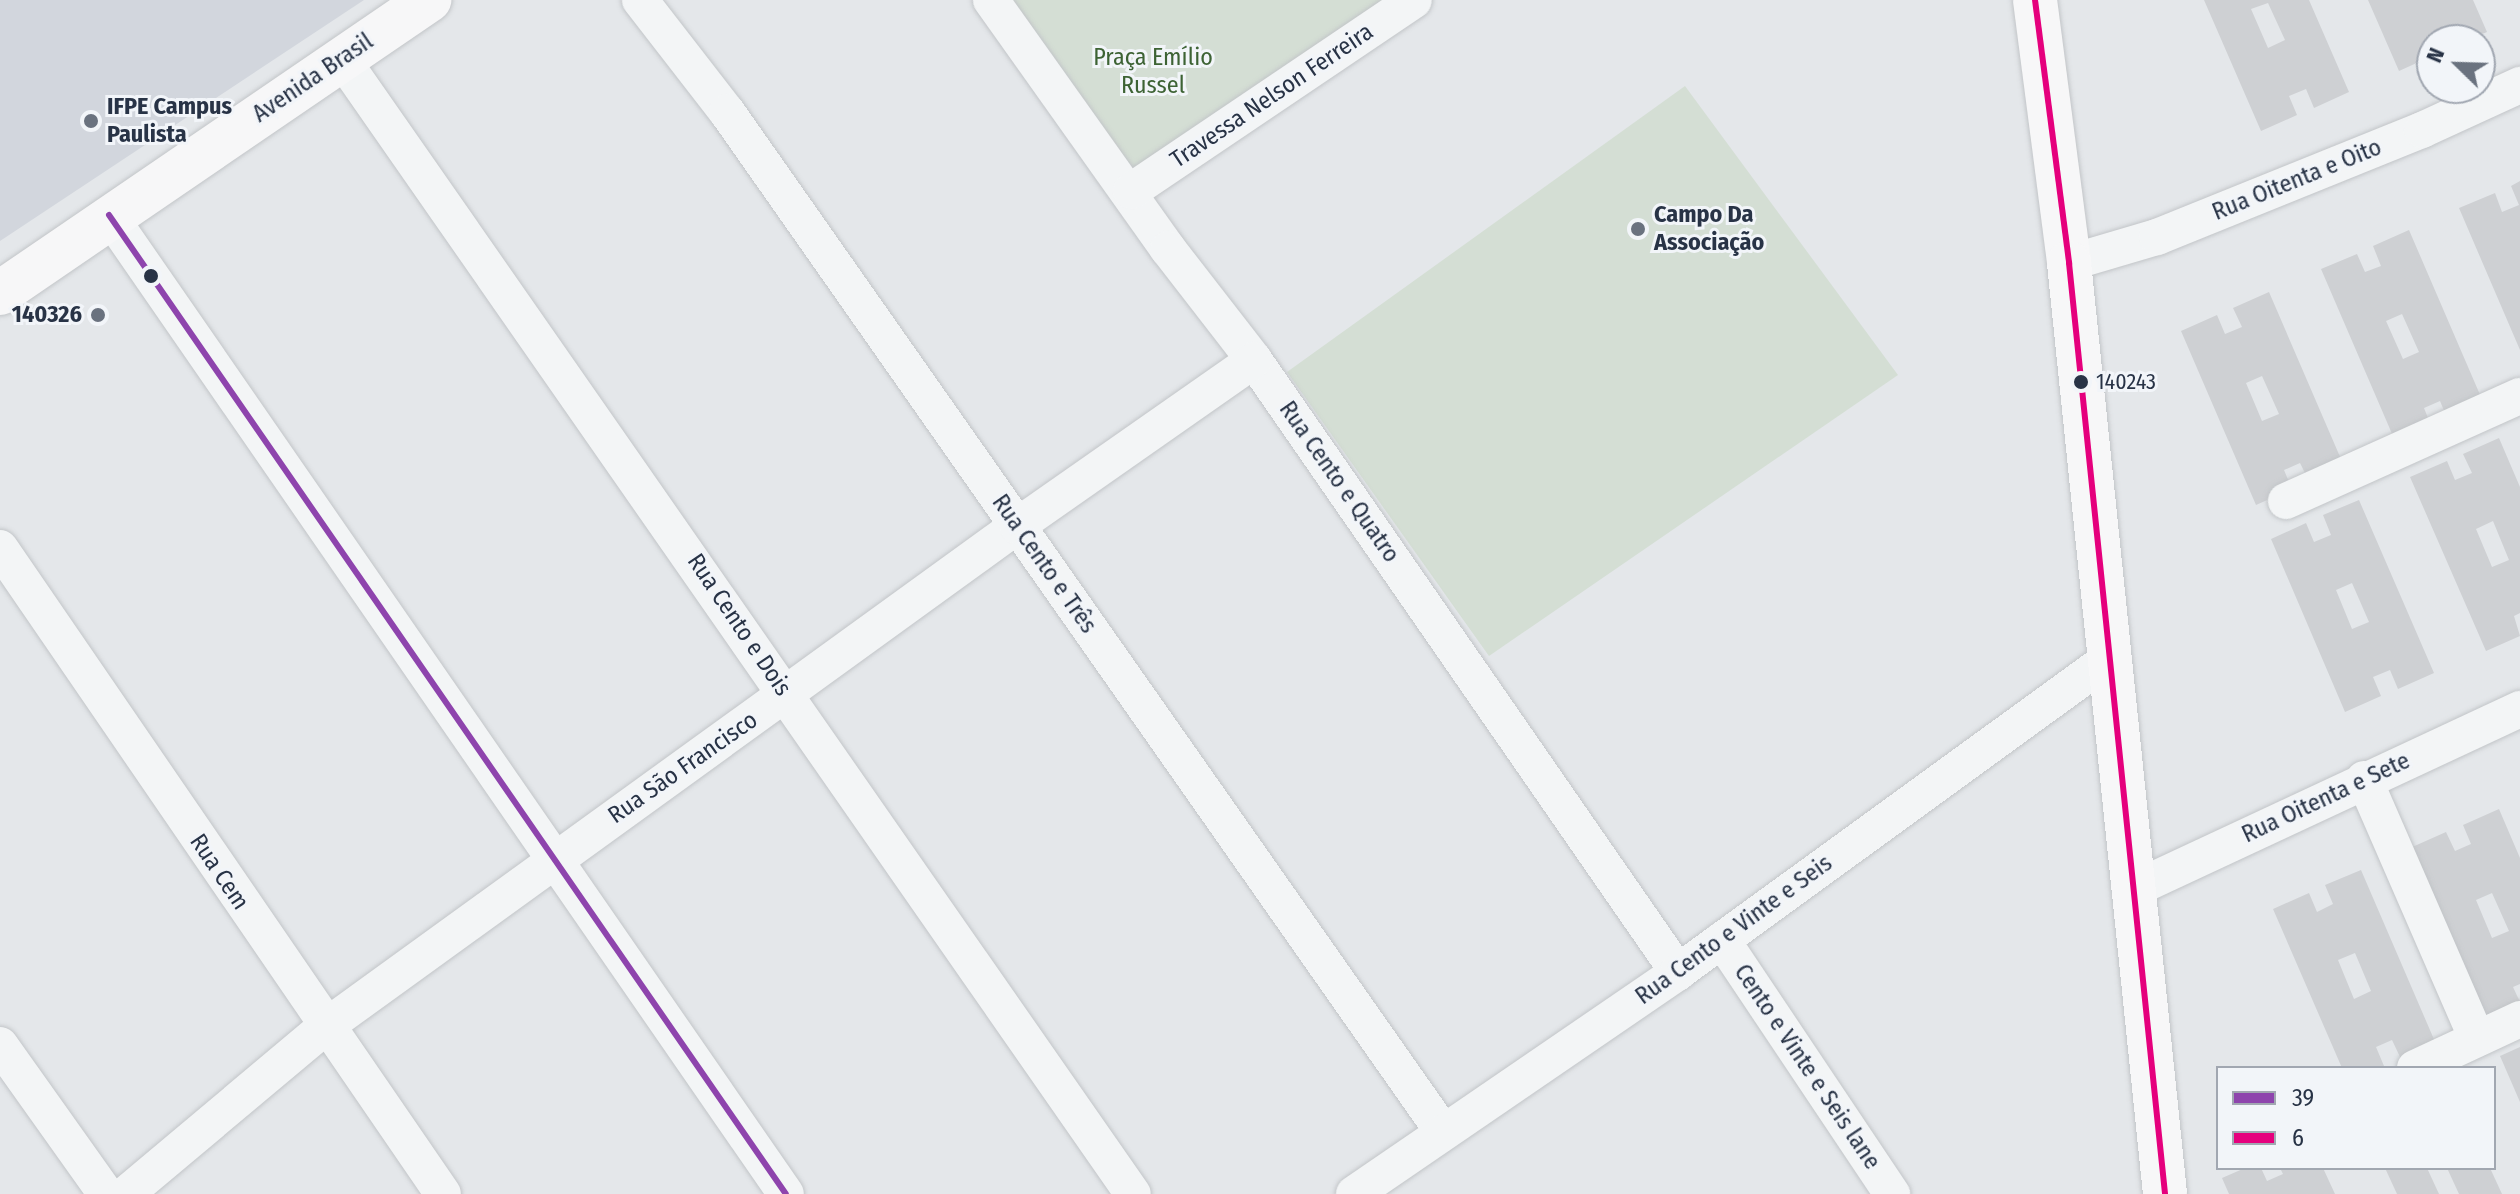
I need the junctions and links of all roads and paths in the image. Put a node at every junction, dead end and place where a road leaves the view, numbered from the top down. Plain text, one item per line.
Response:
1 (429, 0) edge
2 (640, 0) edge
3 (991, 0) edge
4 (1414, 0) edge
5 (2035, 0) edge
6 (342, 59) junction
7 (2520, 85) edge
8 (1131, 191) junction
9 (109, 215) junction
10 (2069, 263) junction
11 (0, 293) edge
12 (1254, 360) junction
13 (2520, 396) edge
14 (2286, 501) dead end
15 (1017, 526) junction
16 (0, 548) edge
17 (2110, 658) junction
18 (786, 695) junction
19 (2520, 709) edge
20 (2364, 779) junction
21 (553, 859) junction
22 (2134, 889) junction
23 (1722, 940) junction
24 (1678, 972) junction
25 (2520, 1019) edge
26 (325, 1027) junction
27 (2477, 1039) junction
28 (0, 1045) edge
29 (2419, 1066) edge
30 (1443, 1132) junction
31 (106, 1194) edge
32 (126, 1194) edge
33 (443, 1194) edge
34 (786, 1194) edge
35 (1133, 1194) edge
36 (1354, 1194) edge
37 (1892, 1194) edge
38 (2165, 1194) edge

1 - 6 main road, Avenida Brasil
2 - 15 street, Rua Cento e Três
3 - 8 street, Rua Cento e Quatro
4 - 8 street, Travessa Nelson Ferreira
5 - 10 main road
6 - 9 main road, Avenida Brasil
6 - 18 street, Rua Cento e Dois
7 - 10 street, Rua Oitenta e Oito
8 - 12 street, Rua Cento e Quatro
9 - 11 main road, Avenida Brasil
9 - 21 street
10 - 17 main road
12 - 15 street, Rua São Francisco
12 - 24 street, Rua Cento e Quatro
13 - 14 street
15 - 18 street, Rua São Francisco
15 - 30 street, Rua Cento e Três
16 - 26 street, Rua Cem
17 - 22 main road
17 - 23 street, Rua Cento e Vinte e Seis
18 - 21 street, Rua São Francisco
18 - 35 street, Rua Cento e Dois
19 - 20 street, Rua Oitenta e Sete
20 - 22 street, Rua Oitenta e Sete
20 - 27 street
21 - 26 street, Rua São Francisco
21 - 34 street
22 - 38 main road
23 - 24 street, Rua Cento e Vinte e Seis
23 - 37 street, Cento e Vinte e Seis lane
24 - 30 street, Rua Cento e Vinte e Seis
25 - 27 street
26 - 32 street, Rua São Francisco
26 - 33 street, Rua Cem
27 - 29 street
28 - 31 street
30 - 36 street, Rua Cento e Vinte e Seis

